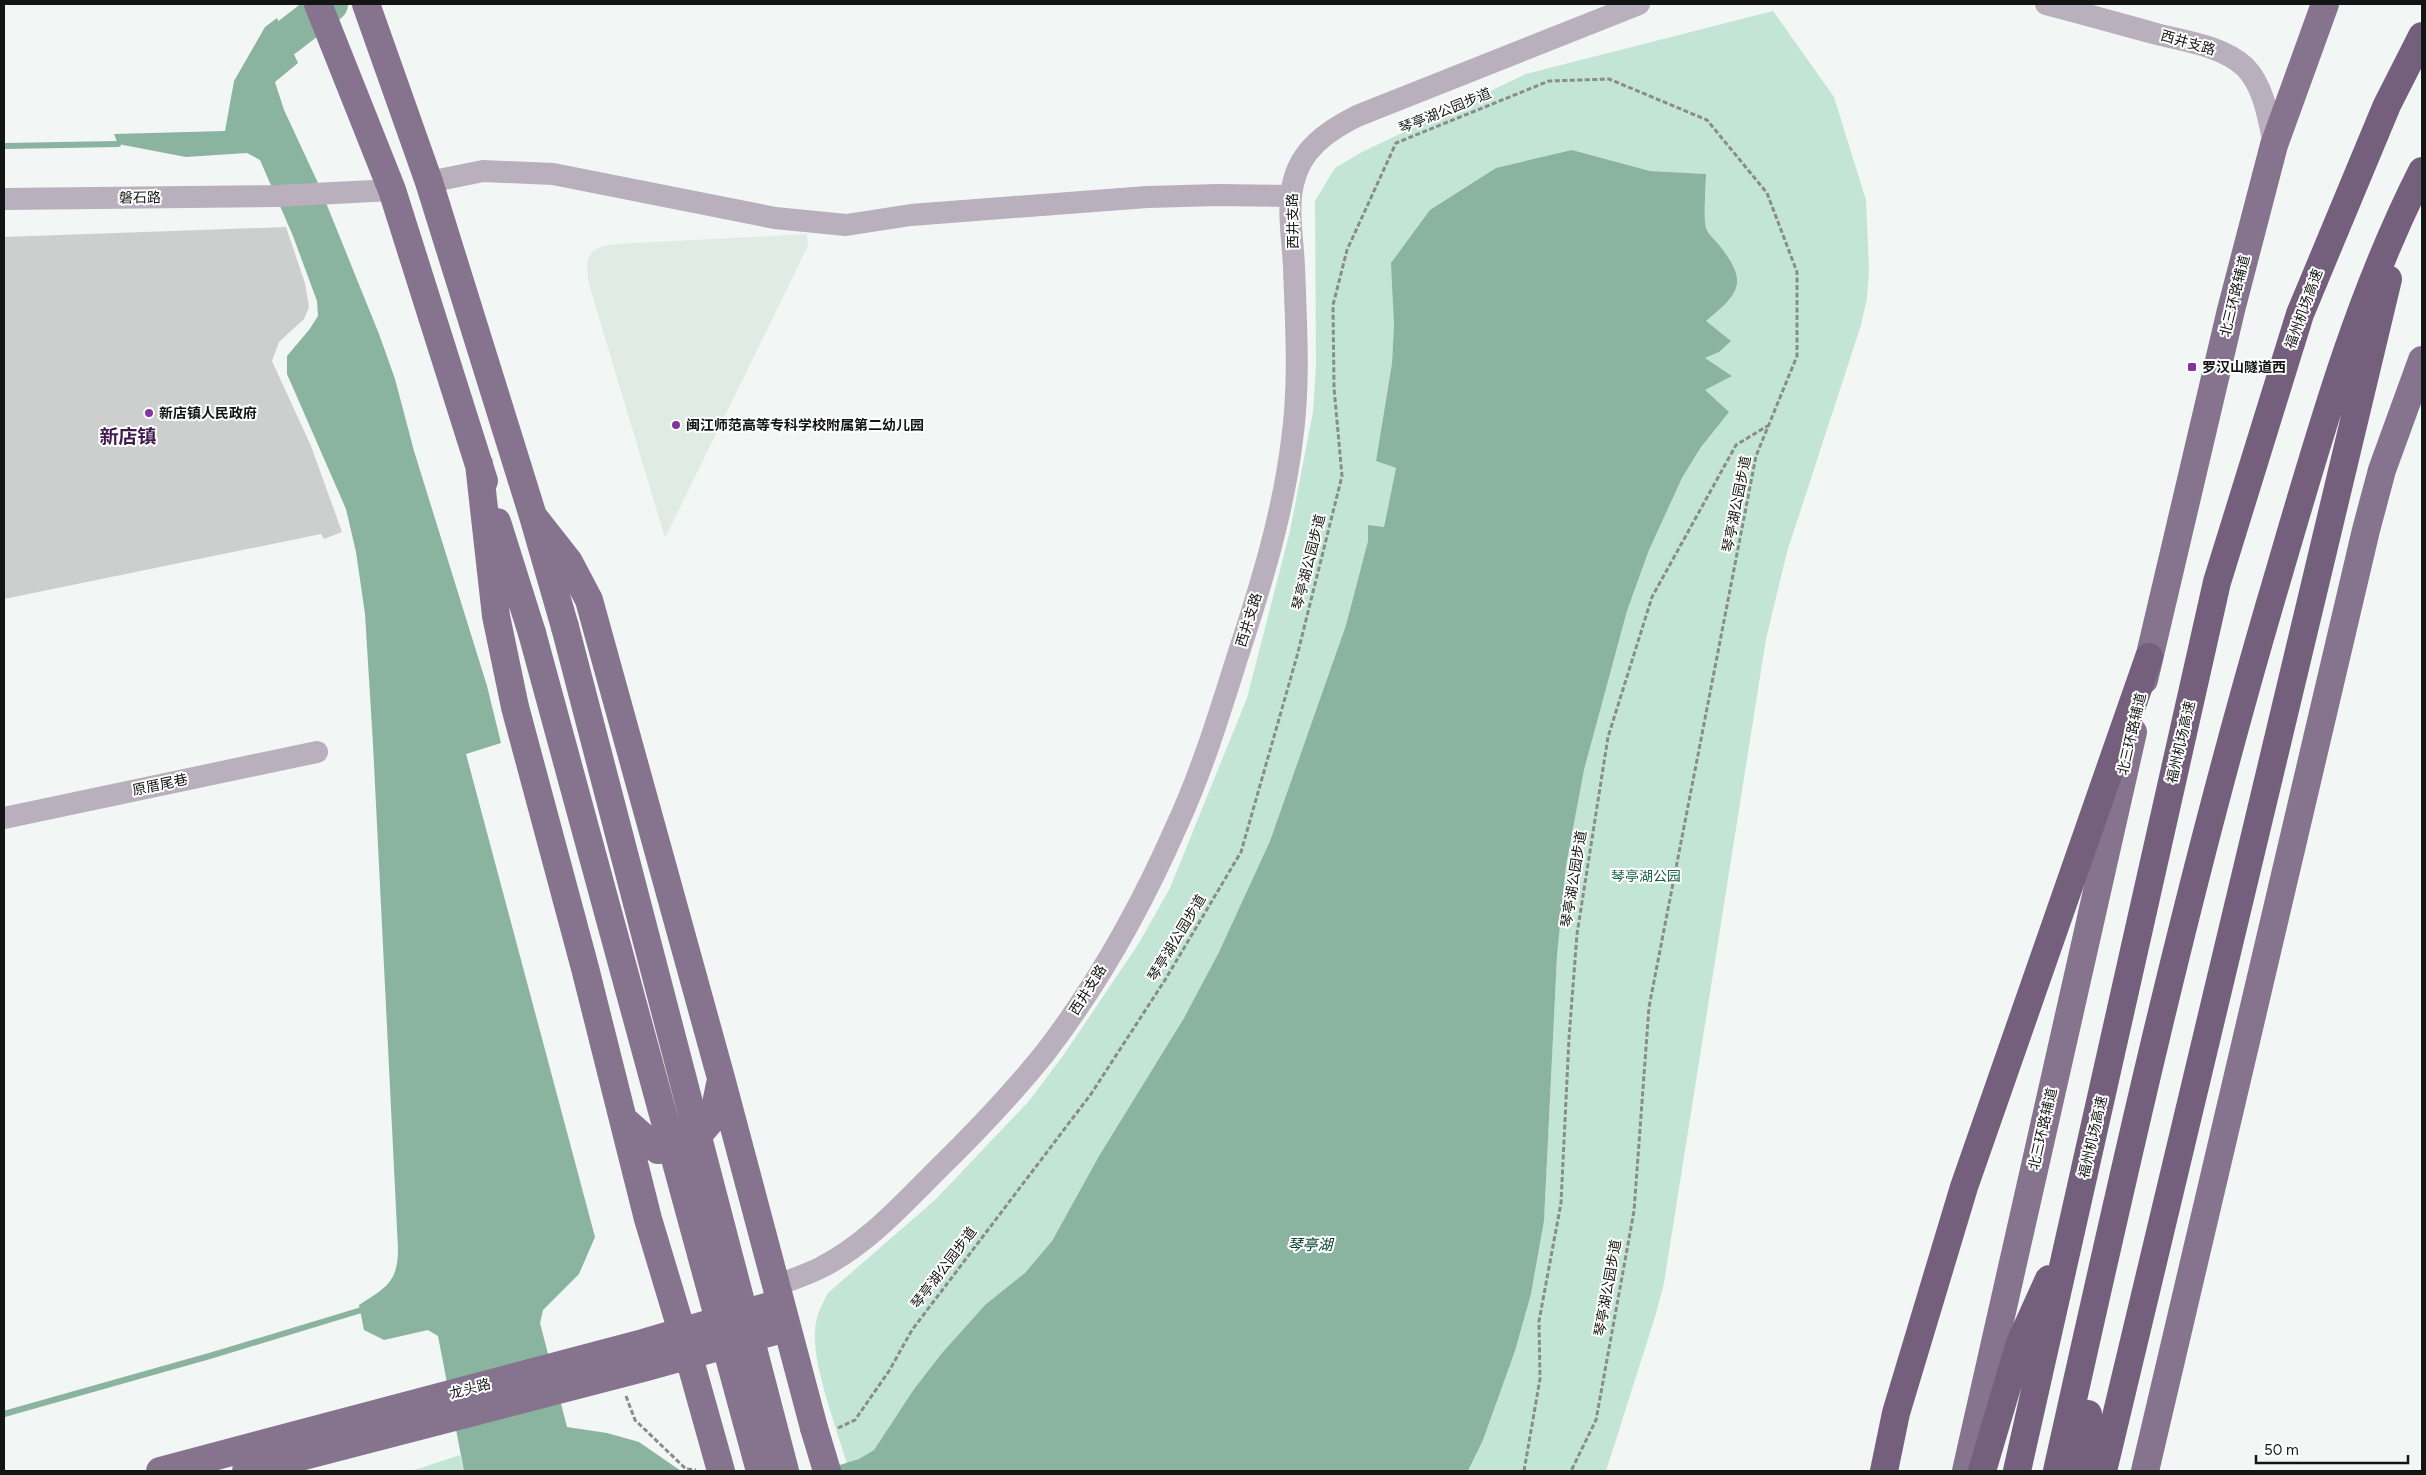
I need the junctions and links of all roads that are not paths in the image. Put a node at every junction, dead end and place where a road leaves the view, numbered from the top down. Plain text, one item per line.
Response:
1 (318, 4) edge
2 (1639, 4) edge
3 (2046, 4) edge
4 (2325, 4) edge
5 (368, 8) edge
6 (2422, 36) edge
7 (2274, 145) junction
8 (2422, 171) edge
9 (430, 182) junction
10 (392, 190) junction
11 (1291, 196) junction
12 (4, 200) edge
13 (2404, 208) junction
14 (2422, 360) edge
15 (479, 464) junction
16 (533, 516) junction
17 (2150, 658) junction
18 (317, 752) dead end
19 (4, 818) edge
20 (721, 1078) junction
21 (623, 1119) junction
22 (2122, 1183) junction
23 (2073, 1226) junction
24 (780, 1306) junction
25 (686, 1344) junction
26 (573, 1374) junction
27 (409, 1417) junction
28 (160, 1471) edge
29 (246, 1471) edge
30 (711, 1471) edge
31 (760, 1471) edge
32 (785, 1471) edge
33 (827, 1471) edge
34 (1884, 1471) edge
35 (1966, 1471) edge
36 (1982, 1471) edge
37 (2017, 1471) edge
38 (2057, 1471) edge
39 (2078, 1471) edge
40 (2103, 1471) edge
41 (2145, 1471) edge

1 - 10 main road
2 - 11 street, 西井支路
3 - 7 street, 西井支路
4 - 7 main road, 北三环路辅道
5 - 9 main road
6 - 23 highway, 福州机场高速
7 - 17 main road, 北三环路辅道
8 - 13 highway
9 - 11 street
9 - 16 main road
10 - 12 street, 磐石路
10 - 15 main road
11 - 24 street, 西井支路
13 - 22 highway
13 - 40 highway
14 - 41 main road
15 - 21 main road
15 - 31 main road, bridge
16 - 20 main road
16 - 32 main road, bridge
17 - 34 highway
17 - 35 main road, 北三环路辅道
18 - 19 street, 原厝尾巷
20 - 21 main road
20 - 24 main road
21 - 25 main road
22 - 38 highway
22 - 39 highway
23 - 36 highway
23 - 37 highway, 福州机场高速
24 - 25 main road
24 - 33 main road, bridge
25 - 26 main road, 龙头路
25 - 26 main road, 龙头路
25 - 30 main road
26 - 27 main road, 龙头路
27 - 28 main road, 龙头路
27 - 29 main road, 龙头路

